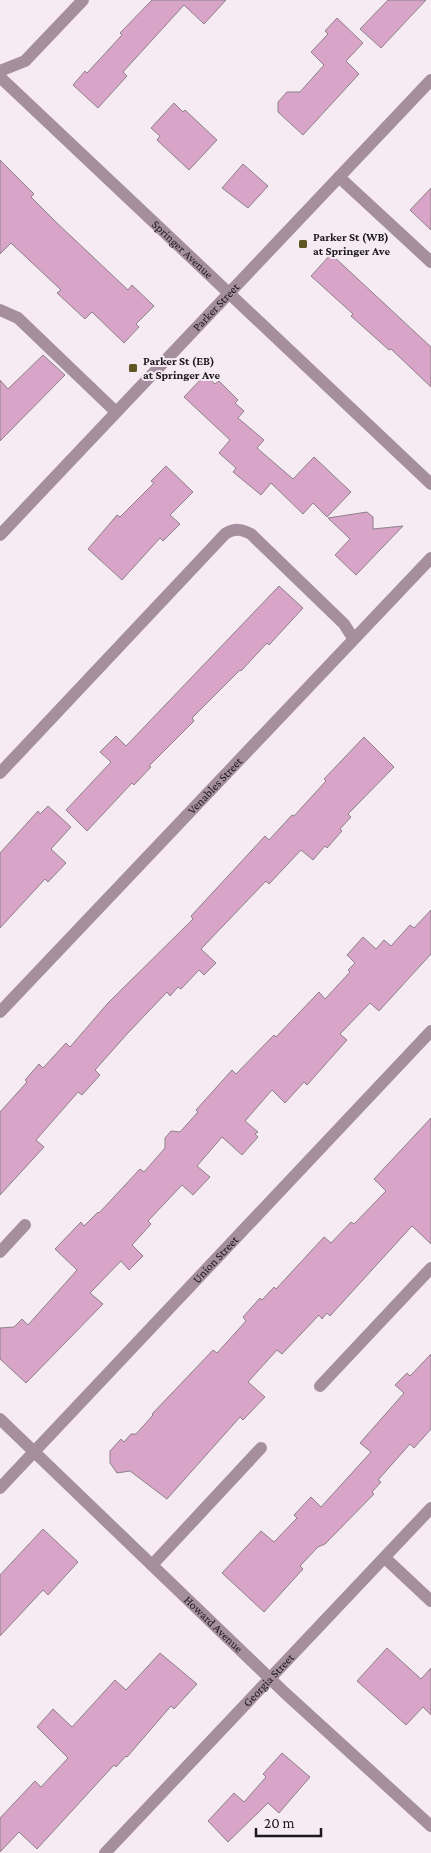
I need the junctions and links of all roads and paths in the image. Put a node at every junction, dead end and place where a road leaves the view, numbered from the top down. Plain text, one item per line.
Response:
1 (83, 0) edge
2 (0, 71) edge
3 (0, 77) edge
4 (431, 80) edge
5 (339, 177) junction
6 (431, 262) edge
7 (228, 292) junction
8 (0, 310) edge
9 (116, 412) junction
10 (431, 484) edge
11 (0, 534) edge
12 (431, 558) edge
13 (353, 638) junction
14 (0, 773) edge
15 (0, 1012) edge
16 (431, 1031) edge
17 (25, 1225) dead end
18 (0, 1252) edge
19 (431, 1268) edge
20 (320, 1386) dead end
21 (0, 1419) edge
22 (261, 1448) dead end
23 (34, 1453) junction
24 (0, 1488) edge
25 (431, 1508) edge
26 (384, 1558) junction
27 (152, 1565) junction
28 (431, 1601) edge
29 (270, 1678) junction
30 (431, 1826) edge
31 (105, 1853) edge

1 - 2 street
3 - 7 street, Springer Avenue
4 - 5 street, Parker Street
5 - 6 street
5 - 7 street, Parker Street
7 - 9 street, Parker Street
7 - 10 street, Springer Avenue
8 - 9 street
9 - 11 street, Parker Street
12 - 13 street, Venables Street
13 - 14 street
13 - 15 street, Venables Street
16 - 23 street, Union Street
17 - 18 street
19 - 20 street
21 - 23 street, Howard Avenue
22 - 27 street
23 - 24 street, Union Street
23 - 27 street, Howard Avenue
25 - 26 street, Georgia Street
26 - 28 street
26 - 29 street, Georgia Street
27 - 29 street, Howard Avenue
29 - 30 street, Howard Avenue
29 - 31 street, Georgia Street

